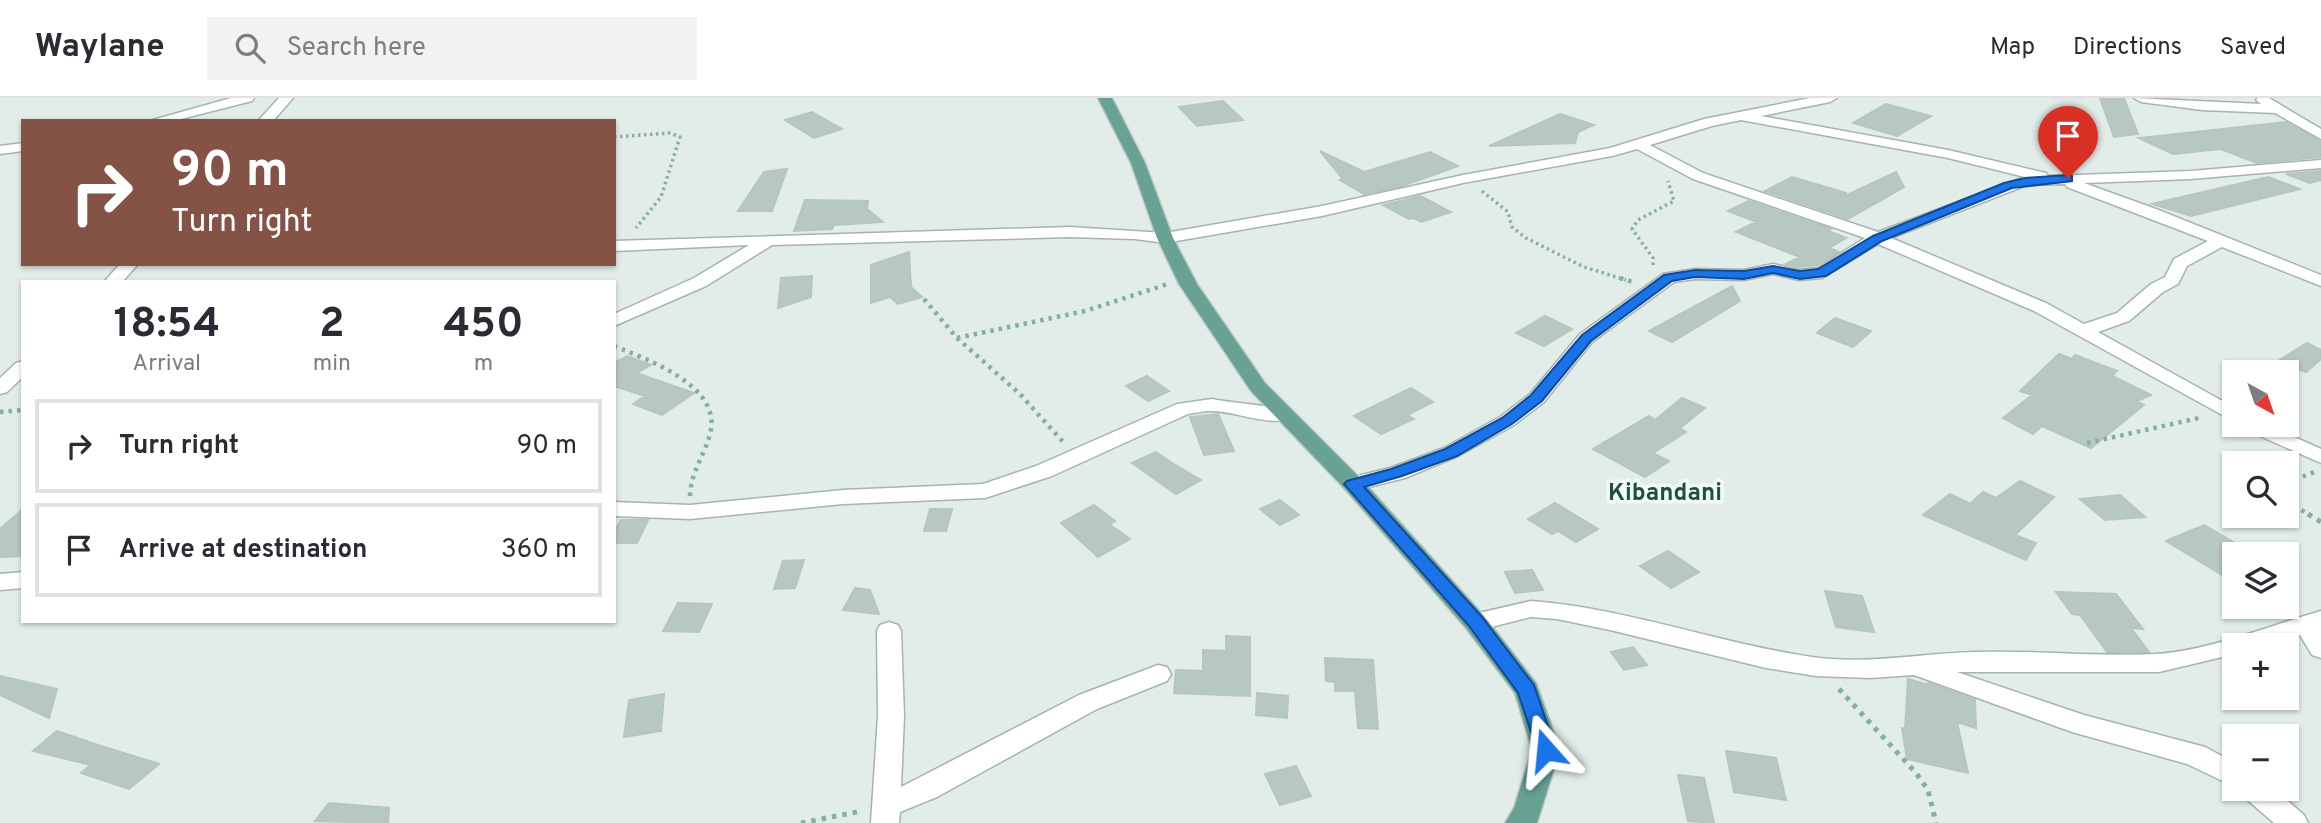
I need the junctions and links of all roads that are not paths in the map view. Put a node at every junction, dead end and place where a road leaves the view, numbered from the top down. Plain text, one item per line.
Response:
1 (247, 98) edge
2 (286, 98) edge
3 (1105, 98) edge
4 (1830, 98) edge
5 (2141, 98) edge
6 (2261, 98) edge
7 (1770, 102) edge
8 (2274, 109) junction
9 (1738, 115) junction
10 (164, 119) edge
11 (267, 119) edge
12 (2321, 135) edge
13 (21, 146) edge
14 (1645, 149) junction
15 (0, 150) edge
16 (2321, 164) edge
17 (2052, 178) junction
18 (2089, 185) junction
19 (1165, 238) junction
20 (1877, 238) junction
21 (771, 240) junction
22 (2221, 240) junction
23 (619, 246) edge
24 (128, 266) edge
25 (114, 280) edge
26 (2321, 281) edge
27 (616, 320) edge
28 (2085, 330) junction
29 (21, 369) edge
30 (0, 388) edge
31 (2222, 409) edge
32 (1285, 415) junction
33 (2279, 438) edge
34 (2321, 457) edge
35 (1353, 484) junction
36 (616, 509) edge
37 (21, 580) edge
38 (0, 582) edge
39 (1475, 621) junction
40 (2314, 622) edge
41 (889, 631) dead end
42 (2321, 649) edge
43 (1915, 667) junction
44 (1158, 674) dead end
45 (2222, 769) edge
46 (2268, 801) edge
47 (886, 814) edge
48 (1519, 823) edge
49 (2294, 823) edge

1 - 10 street
2 - 11 street
3 - 19 main road
4 - 7 street
5 - 8 street
6 - 8 street
7 - 9 street
8 - 12 street
9 - 14 street
9 - 17 street
13 - 15 street
14 - 19 street
14 - 20 street
16 - 18 street
17 - 18 street
17 - 20 street
18 - 22 street
19 - 21 street
19 - 32 main road
20 - 28 street
20 - 35 street
21 - 23 street
21 - 27 street
22 - 26 street
22 - 28 street
24 - 25 street
28 - 31 street
29 - 30 street
32 - 35 main road
32 - 36 street
33 - 34 street
35 - 39 main road
37 - 38 street
39 - 43 street
39 - 48 main road
40 - 42 street
40 - 43 street
41 - 47 street
43 - 45 street
44 - 47 street
46 - 49 street

